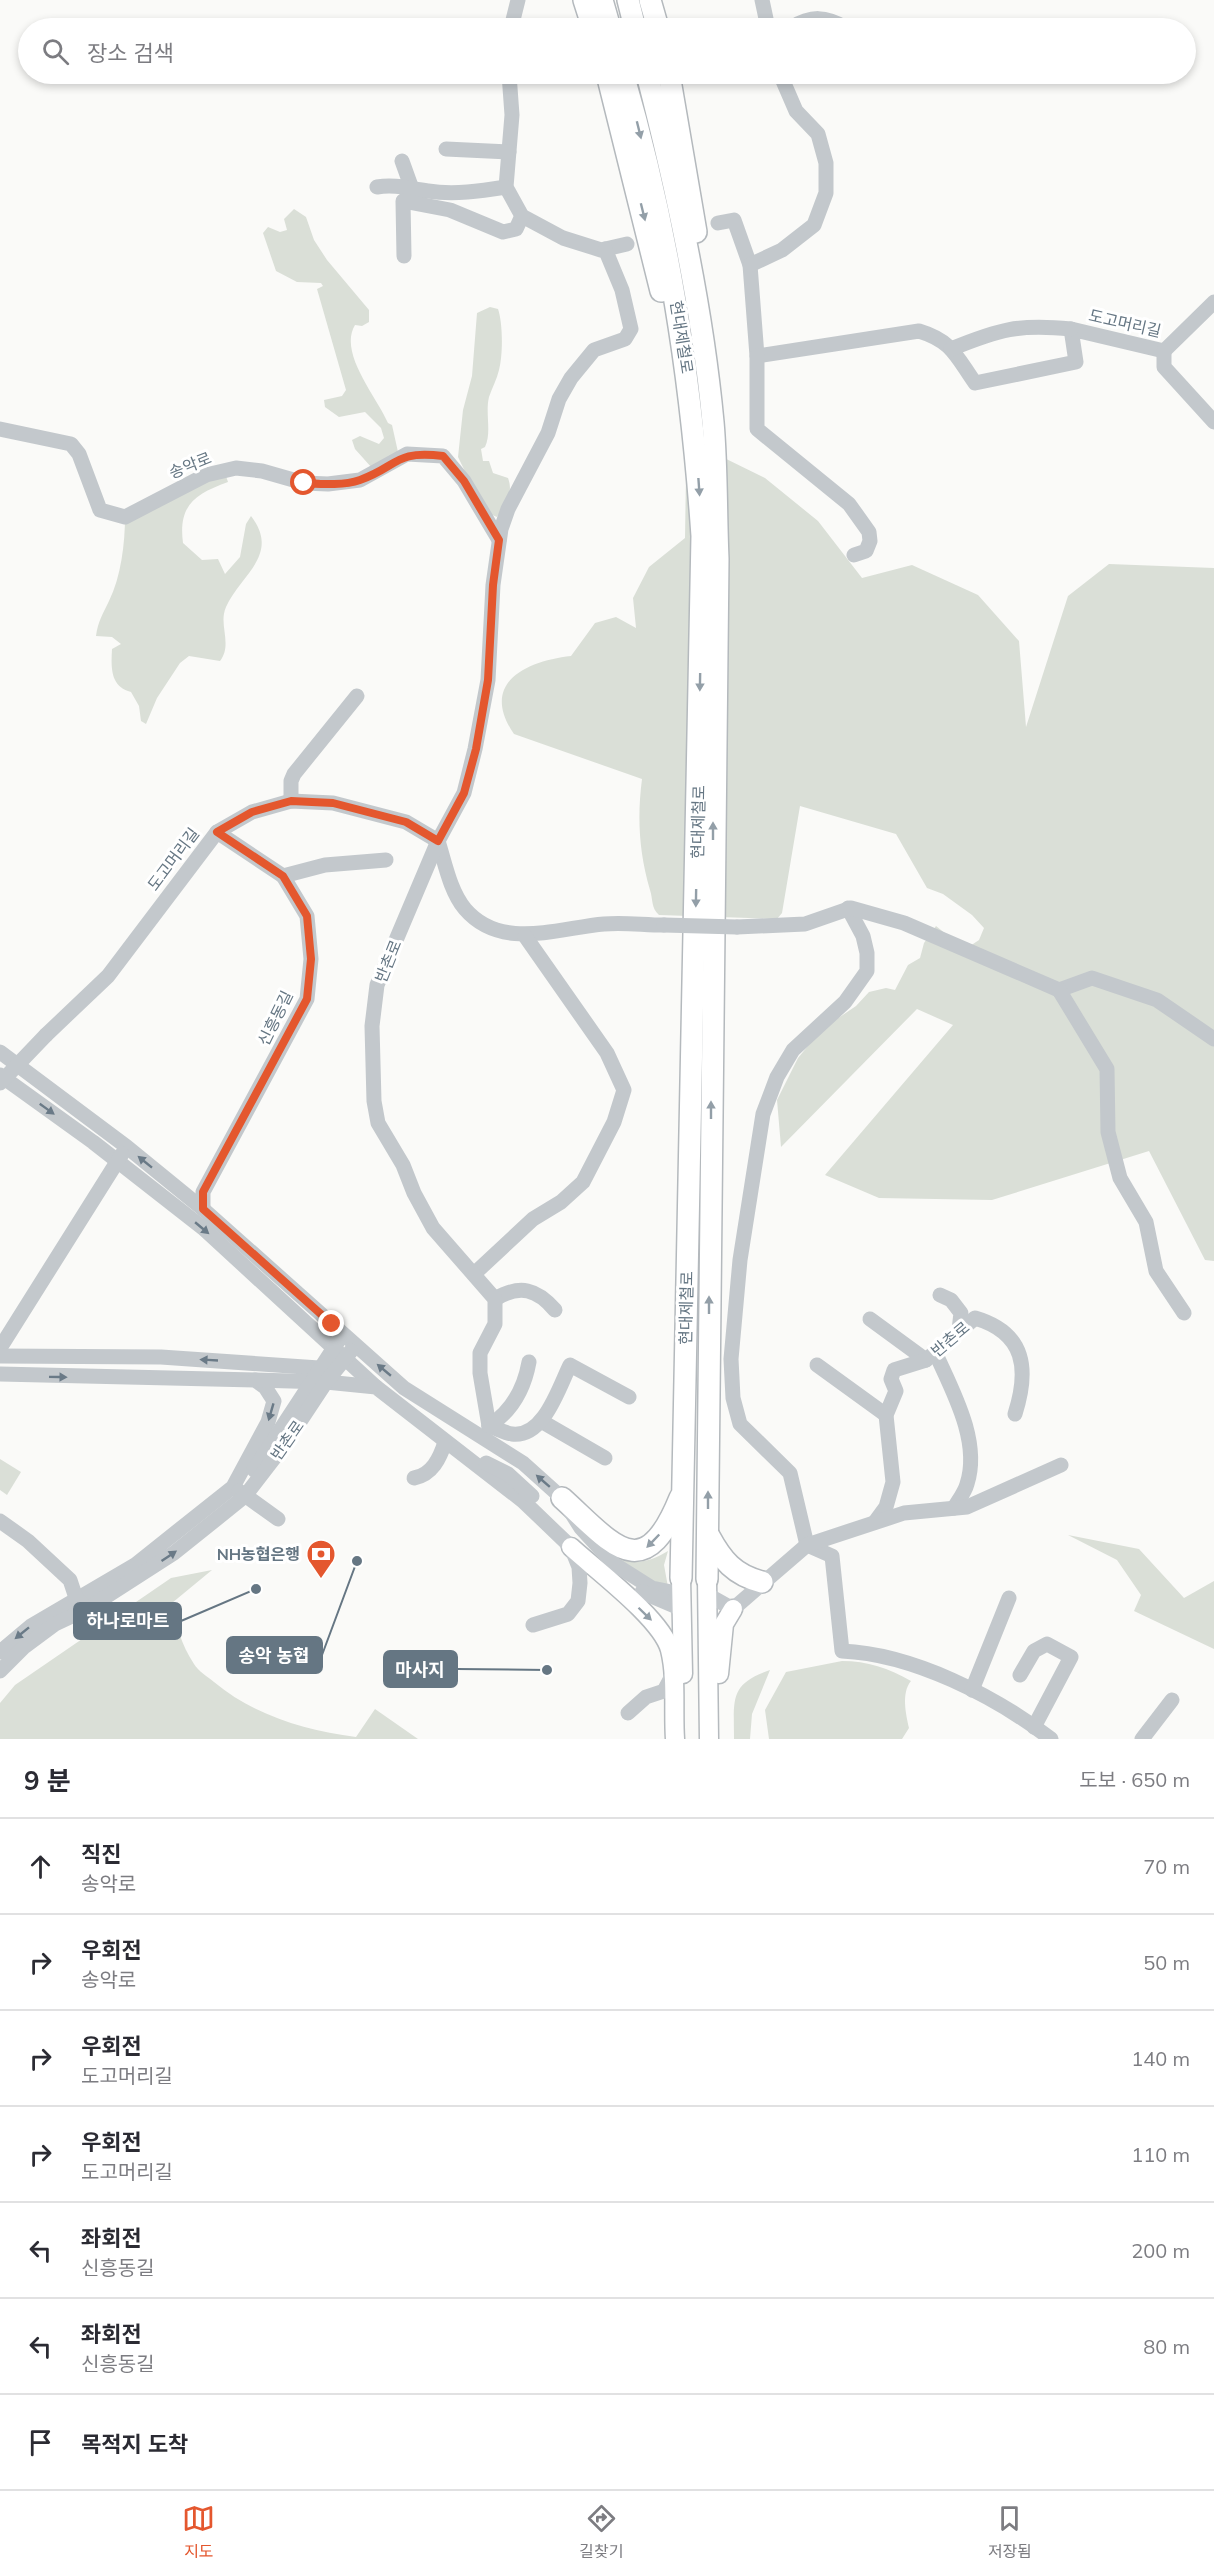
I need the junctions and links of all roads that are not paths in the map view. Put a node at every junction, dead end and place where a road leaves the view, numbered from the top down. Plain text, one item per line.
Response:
1 (518, 0) edge
2 (584, 0) edge
3 (602, 0) edge
4 (628, 0) edge
5 (650, 0) edge
6 (762, 0) edge
7 (514, 18) edge
8 (590, 18) edge
9 (607, 18) edge
10 (632, 18) edge
11 (655, 18) edge
12 (766, 18) edge
13 (510, 84) edge
14 (610, 84) edge
15 (626, 84) edge
16 (650, 84) edge
17 (671, 84) edge
18 (784, 84) edge
19 (446, 149) dead end
20 (509, 152) junction
21 (402, 160) dead end
22 (411, 186) junction
23 (506, 186) junction
24 (377, 187) dead end
25 (522, 216) junction
26 (718, 223) dead end
27 (627, 244) dead end
28 (605, 249) junction
29 (404, 256) dead end
30 (750, 265) junction
31 (1214, 302) edge
32 (1071, 329) junction
33 (951, 349) junction
34 (1164, 351) junction
35 (757, 356) junction
36 (1214, 422) edge
37 (713, 423) junction
38 (0, 429) edge
39 (697, 456) junction
40 (499, 540) junction
41 (854, 555) dead end
42 (357, 696) dead end
43 (291, 801) junction
44 (217, 832) junction
45 (438, 841) junction
46 (386, 860) dead end
47 (283, 876) junction
48 (848, 908) junction
49 (525, 936) junction
50 (1059, 990) junction
51 (1214, 1039) edge
52 (0, 1052) edge
53 (0, 1075) edge
54 (0, 1083) edge
55 (127, 1147) junction
56 (117, 1161) junction
57 (203, 1209) junction
58 (474, 1274) junction
59 (940, 1295) dead end
60 (495, 1299) junction
61 (555, 1310) dead end
62 (1184, 1313) dead end
63 (870, 1319) dead end
64 (959, 1330) junction
65 (336, 1335) junction
66 (355, 1346) junction
67 (0, 1348) edge
68 (0, 1356) edge
69 (930, 1356) junction
70 (345, 1358) junction
71 (529, 1362) dead end
72 (817, 1365) dead end
73 (0, 1374) edge
74 (322, 1375) junction
75 (255, 1380) junction
76 (310, 1382) junction
77 (376, 1387) junction
78 (629, 1397) dead end
79 (886, 1414) junction
80 (1015, 1414) dead end
81 (541, 1421) junction
82 (489, 1426) junction
83 (445, 1442) junction
84 (461, 1452) junction
85 (605, 1458) dead end
86 (1061, 1466) dead end
87 (414, 1478) dead end
88 (239, 1491) junction
89 (682, 1491) junction
90 (562, 1498) junction
91 (954, 1508) junction
92 (278, 1519) dead end
93 (0, 1521) edge
94 (875, 1522) junction
95 (707, 1533) junction
96 (807, 1545) junction
97 (571, 1547) junction
98 (762, 1582) junction
99 (681, 1594) junction
100 (707, 1594) junction
101 (1009, 1598) dead end
102 (82, 1603) junction
103 (732, 1609) junction
104 (533, 1625) dead end
105 (0, 1652) edge
106 (0, 1671) edge
107 (1020, 1675) dead end
108 (672, 1676) junction
109 (972, 1690) junction
110 (1172, 1700) dead end
111 (628, 1713) dead end
112 (1034, 1727) junction
113 (675, 1739) edge
114 (684, 1739) edge
115 (709, 1739) edge
116 (718, 1739) edge
117 (1051, 1739) edge
118 (1142, 1739) edge

1 - 7 street
2 - 8 highway
3 - 9 highway
4 - 10 highway
5 - 11 highway
6 - 12 street
13 - 20 street
14 -> 39 highway
15 -> 39 highway, 현대제철로
16 - 37 highway, 현대제철로
17 - 37 highway
18 - 30 street
19 - 20 street
20 - 23 street
21 - 22 street
22 - 23 street
22 - 24 street
23 - 25 street
25 - 28 street
25 - 29 street
26 - 30 street
27 - 28 street
28 - 40 street
30 - 35 street
31 - 34 street, 도고머리길
32 - 33 street
32 - 33 street, 도고머리길
32 - 34 street, 도고머리길
33 - 35 street
34 - 36 street
35 - 41 street
95 -> 37 highway, 현대제철로
38 - 40 street, 송악로
39 -> 89 highway, 현대제철로
40 - 45 street
42 - 43 street
43 - 44 street, 도고머리길
43 - 45 street, 도고머리길
44 - 47 street, 신흥동길
44 - 54 street, 도고머리길, bridge
45 - 49 street
45 - 58 street, 반촌로
46 - 47 street
47 - 57 street, 신흥동길
48 - 49 street, bridge
48 - 50 street
48 - 96 street
49 - 58 street
50 - 51 street
50 - 62 street
52 - 55 street
53 -> 56 street
55 - 56 street
57 -> 55 street
56 -> 65 street
56 - 67 street
57 - 65 street
58 - 60 street, 반촌로
59 - 64 street
60 - 61 street
60 - 82 street
63 - 69 street
64 - 69 street, 반촌로
64 - 80 street, 반촌로
65 - 66 street
65 - 70 street
65 - 74 street
66 - 70 street
90 -> 66 street
74 -> 68 street
69 - 79 street, 반촌로
69 - 91 street
70 - 74 street
70 - 77 street
71 - 82 street
72 - 79 street
73 -> 75 street
74 - 76 street
74 - 77 street
74 - 88 street, 반촌로
75 - 76 street
75 -> 88 street, 반촌로
76 - 88 street
77 - 83 street
78 - 81 street
79 - 94 street, 반촌로
81 - 82 street
81 - 85 street
83 - 84 street
83 - 87 street
84 - 97 street
84 - 99 street
86 - 91 street
88 - 92 street
88 - 102 street, 반촌로
89 -> 90 highway
89 - 99 highway, 현대제철로
90 - 99 street
91 - 94 street
93 - 102 street
94 - 96 street
95 - 98 highway
95 - 100 highway, 현대제철로
96 - 98 street
96 - 109 street
97 - 104 street
97 -> 108 main road
98 - 103 street
99 - 100 main road
99 - 114 main road
100 - 103 street
100 - 115 main road
101 - 109 street
102 -> 105 street, 반촌로
102 - 106 street, 반촌로
103 - 116 main road
107 - 112 street
108 - 111 street
108 - 113 main road
109 - 112 street
110 - 118 street
112 - 117 street

